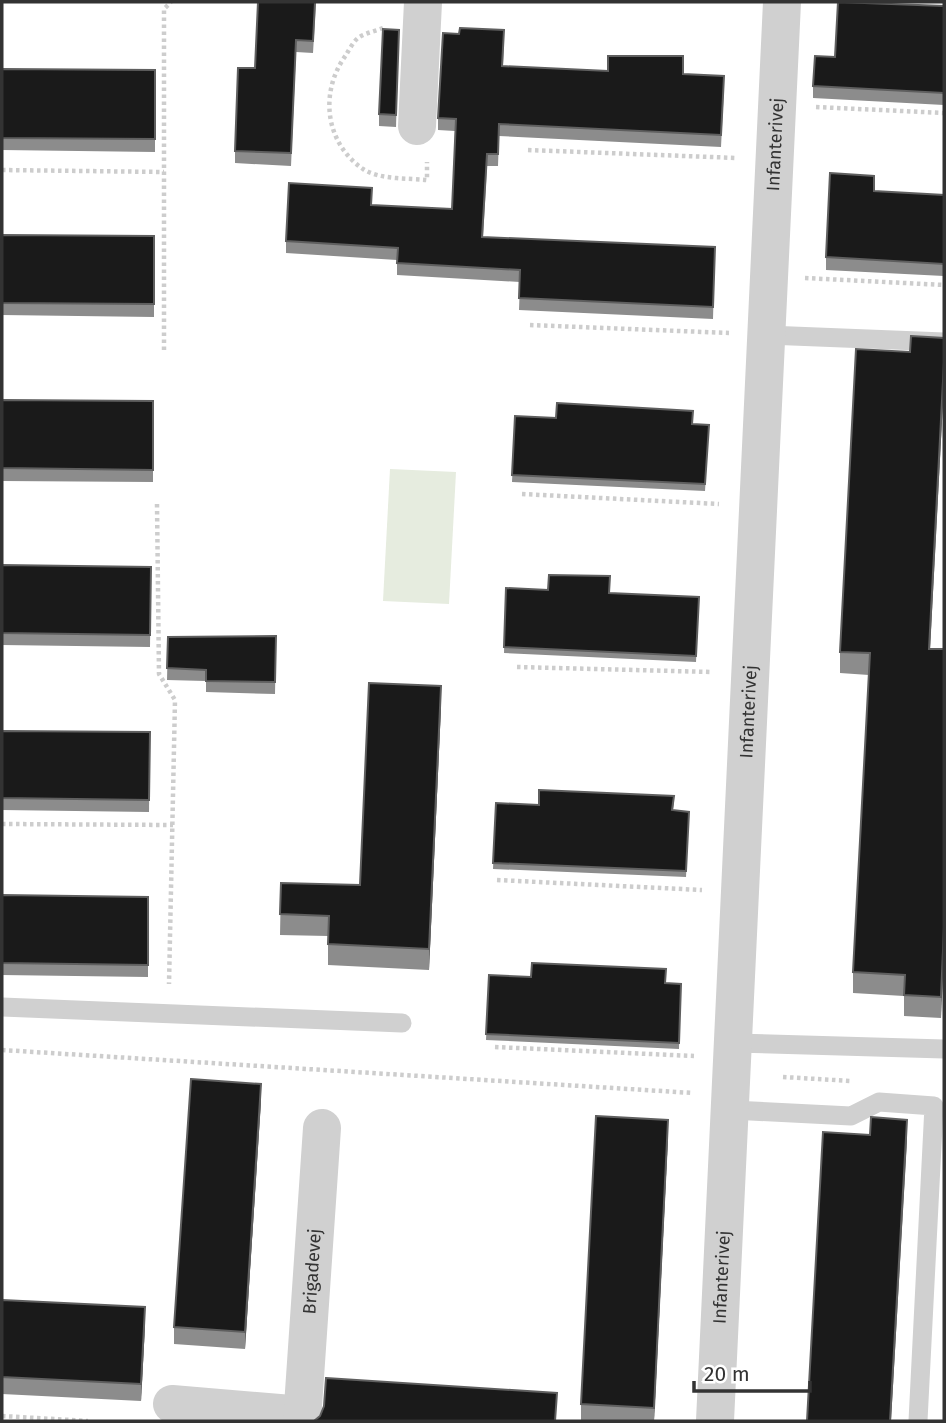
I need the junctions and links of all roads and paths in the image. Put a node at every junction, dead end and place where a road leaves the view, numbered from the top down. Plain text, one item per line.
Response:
1 (171, 2) edge
2 (782, 2) edge
3 (423, 7) edge
4 (777, 105) junction
5 (944, 113) edge
6 (417, 125) joint
7 (528, 150) dead end
8 (775, 160) junction
9 (2, 170) edge
10 (164, 172) junction
11 (769, 277) junction
12 (944, 285) edge
13 (530, 325) dead end
14 (766, 335) junction
15 (944, 342) edge
16 (164, 350) dead end
17 (522, 494) dead end
18 (157, 504) dead end
19 (759, 506) junction
20 (517, 667) dead end
21 (751, 673) junction
22 (2, 824) edge
23 (173, 825) junction
24 (497, 880) dead end
25 (742, 892) junction
26 (169, 990) dead end
27 (2, 1007) edge
28 (402, 1023) dead end
29 (495, 1047) dead end
30 (2, 1049) edge
31 (944, 1049) edge
32 (733, 1076) junction
33 (865, 1082) dead end
34 (322, 1128) dead end
35 (172, 1404) dead end
36 (2, 1416) edge
37 (302, 1418) edge
38 (88, 1421) edge
39 (715, 1421) edge
40 (918, 1421) edge

1 - 10 path
2 - 4 street, Infanterivej
3 - 6 street
3 - 6 path
4 - 5 path
4 - 8 street, Infanterivej
7 - 8 path
8 - 11 street, Infanterivej
9 - 10 path
10 - 16 path
11 - 12 path
11 - 14 street, Infanterivej
13 - 14 path
14 - 15 lane
14 - 19 street, Infanterivej
17 - 19 path
18 - 23 path
19 - 21 street, Infanterivej
20 - 21 path
21 - 25 street, Infanterivej
22 - 23 path
23 - 26 path
24 - 25 path
25 - 32 street, Infanterivej
27 - 28 lane
29 - 32 path
30 - 32 path
31 - 32 lane
32 - 33 path
32 - 39 street, Infanterivej
32 - 40 lane
34 - 37 street, Brigadevej
35 - 37 street, Brigadevej
36 - 38 path

